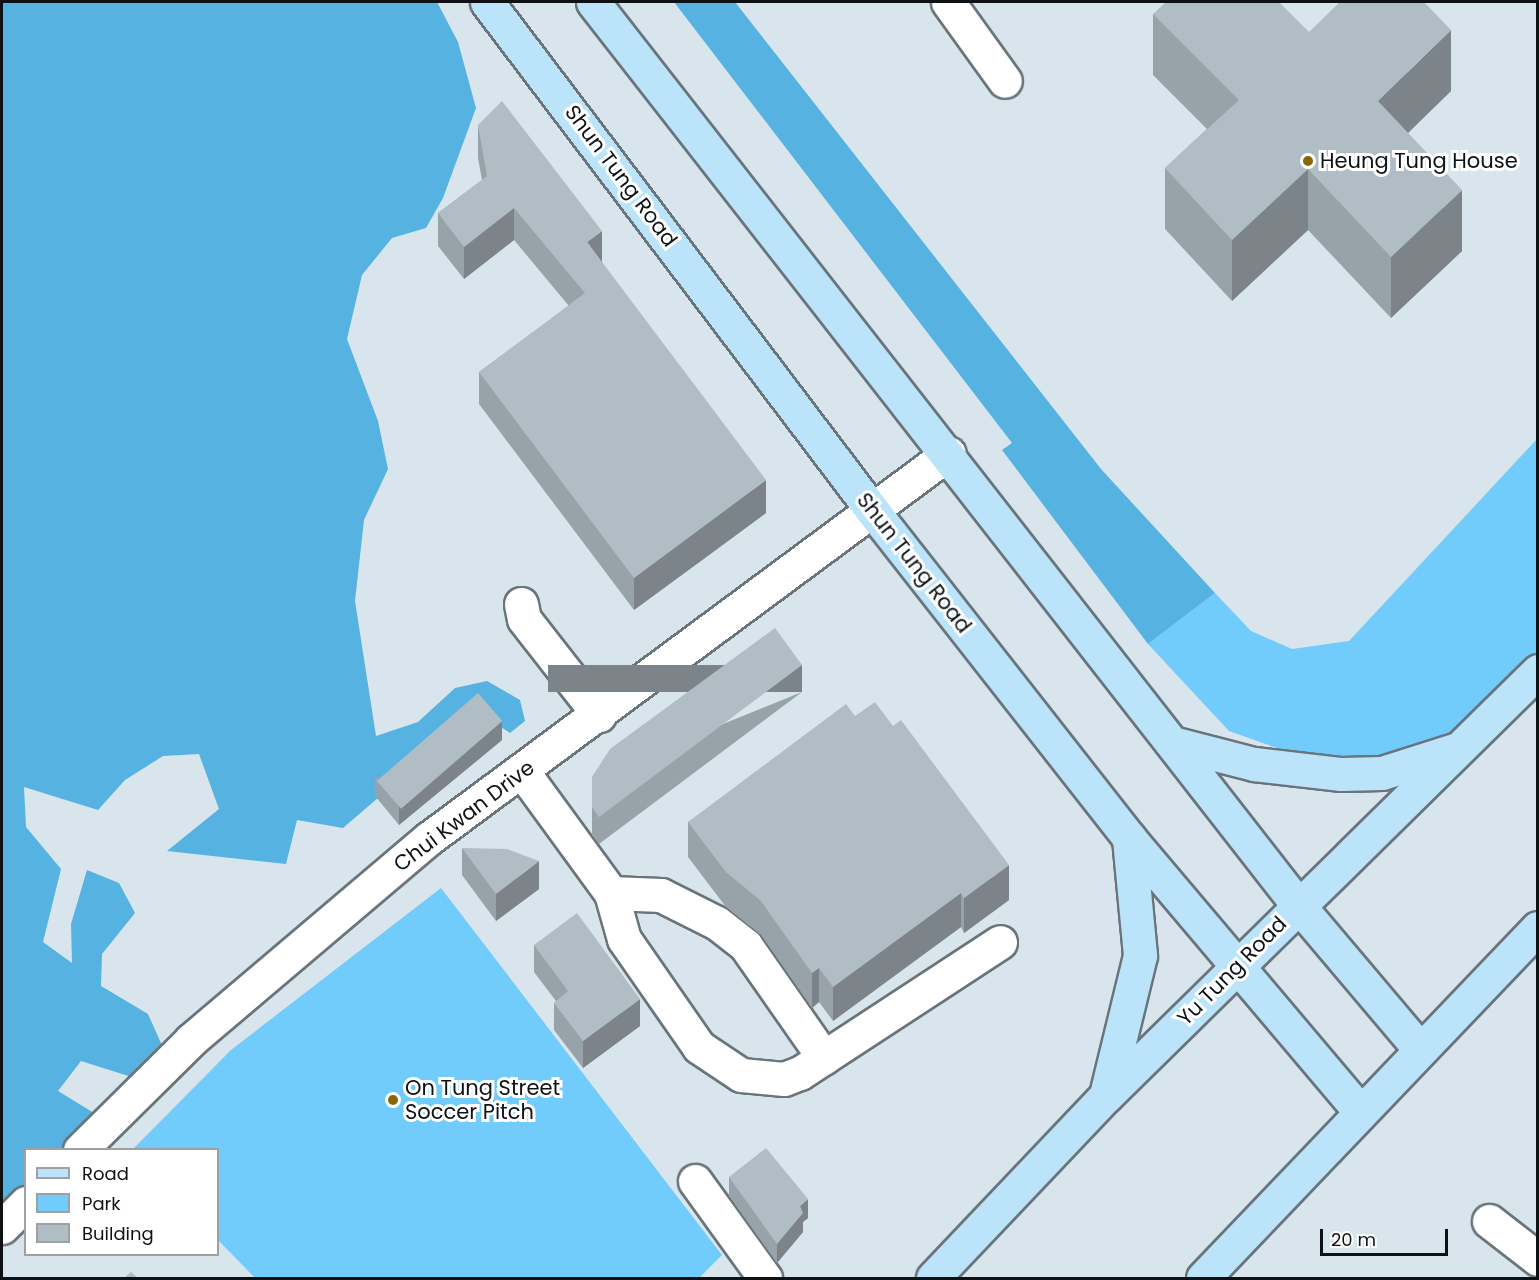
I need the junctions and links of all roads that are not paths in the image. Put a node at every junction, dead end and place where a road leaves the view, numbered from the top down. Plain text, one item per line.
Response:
1 (488, 2) edge
2 (593, 2) edge
3 (948, 2) edge
4 (1005, 81) dead end
5 (949, 453) junction
6 (872, 510) junction
7 (521, 604) dead end
8 (1538, 671) edge
9 (599, 716) junction
10 (1172, 743) junction
11 (1461, 748) junction
12 (522, 771) junction
13 (1129, 838) junction
14 (611, 893) junction
15 (1298, 905) junction
16 (1538, 928) edge
17 (1000, 942) dead end
18 (1237, 969) junction
19 (1419, 1048) junction
20 (824, 1058) junction
21 (1106, 1096) junction
22 (1360, 1111) junction
23 (81, 1148) edge
24 (695, 1180) dead end
25 (24, 1205) edge
26 (1489, 1221) dead end
27 (2, 1227) edge
28 (1538, 1258) edge
29 (765, 1278) edge
30 (933, 1278) edge
31 (1203, 1278) edge

1 - 6 main road, Shun Tung Road
2 - 5 main road
3 - 4 street
5 - 6 street, Chui Kwan Drive
5 - 10 main road
6 - 9 street, Chui Kwan Drive
6 - 13 main road, Shun Tung Road
7 - 9 street
8 - 11 main road, Yu Tung Road
9 - 12 street, Chui Kwan Drive
10 - 11 main road
10 - 15 main road
11 - 15 main road, Yu Tung Road
12 - 14 street
12 - 23 street, Chui Kwan Drive
13 - 18 main road, Shun Tung Road
13 - 21 main road
14 - 20 street
14 - 20 street
15 - 18 main road, Yu Tung Road
15 - 19 main road
16 - 19 main road
17 - 20 street
18 - 21 main road, Yu Tung Road
18 - 22 main road, Shun Tung Road
19 - 22 main road
21 - 30 main road, Yu Tung Road
22 - 31 main road
24 - 29 street
25 - 27 street
26 - 28 street

